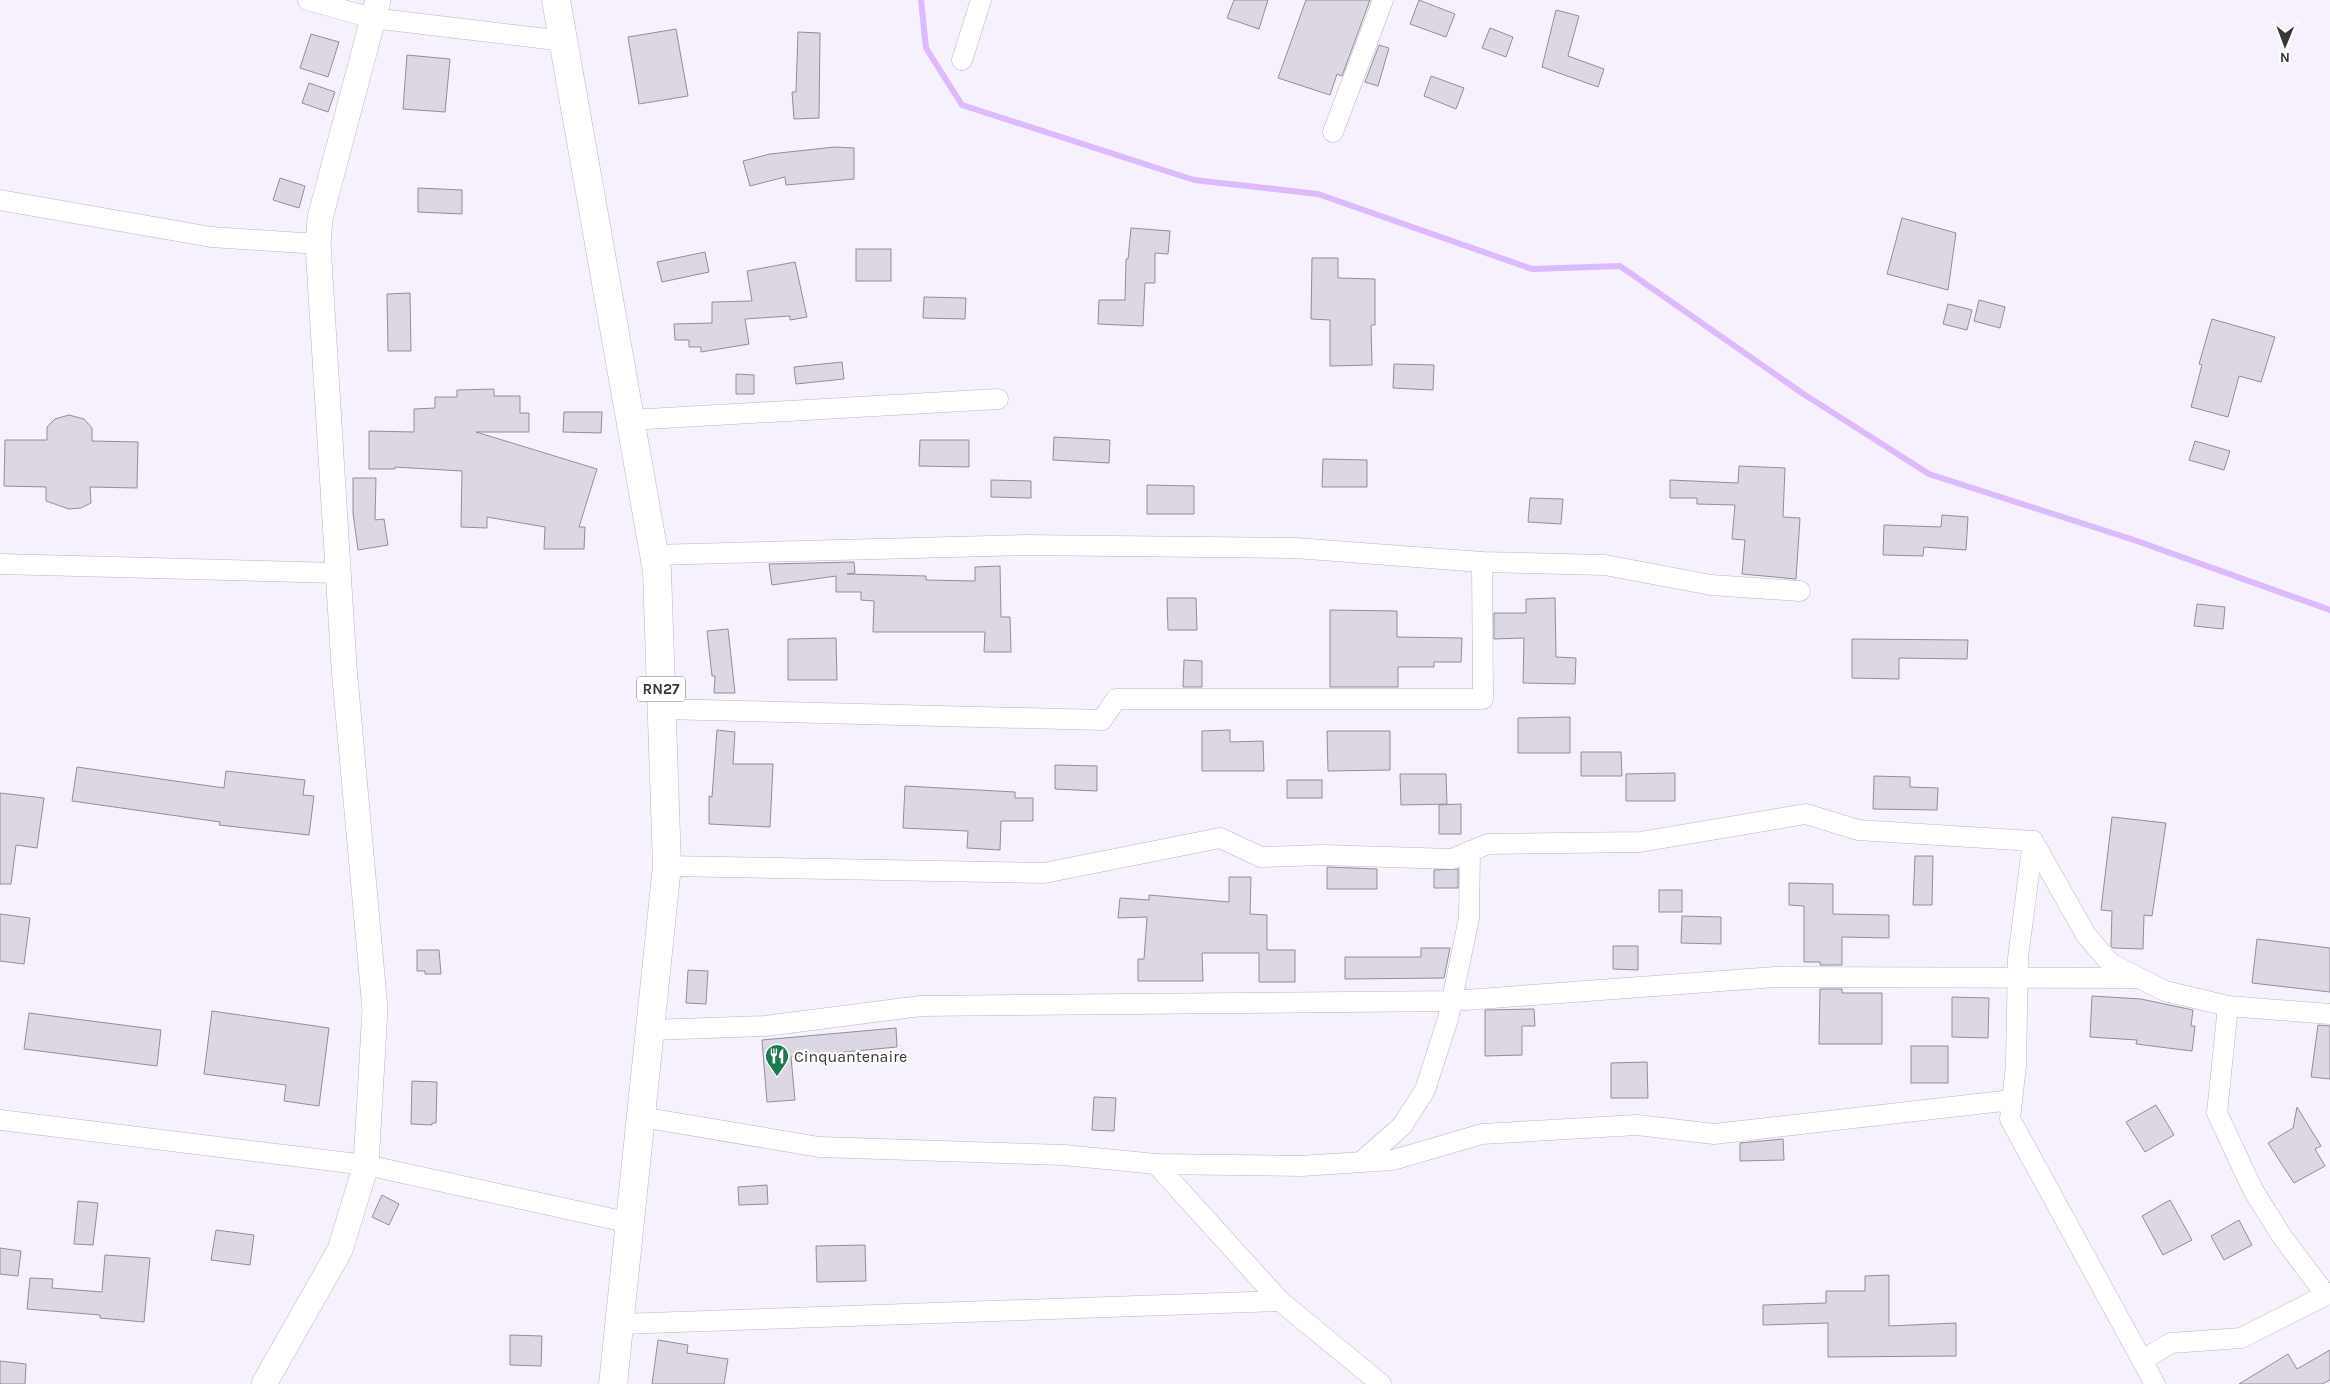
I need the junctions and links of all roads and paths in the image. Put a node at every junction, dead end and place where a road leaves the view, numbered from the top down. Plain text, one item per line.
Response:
1 (308, 0) edge
2 (556, 0) edge
3 (981, 0) edge
4 (1383, 0) edge
5 (375, 9) edge
6 (564, 41) junction
7 (962, 60) dead end
8 (1333, 132) dead end
9 (0, 200) edge
10 (318, 244) junction
11 (998, 399) dead end
12 (630, 420) junction
13 (654, 555) junction
14 (1482, 562) junction
15 (0, 564) edge
16 (339, 572) junction
17 (1800, 591) dead end
18 (661, 709) junction
19 (2033, 841) junction
20 (1470, 851) junction
21 (667, 866) junction
22 (2018, 977) junction
23 (2141, 978) junction
24 (1452, 1001) junction
25 (2228, 1006) junction
26 (2330, 1014) edge
27 (650, 1030) junction
28 (2012, 1100) junction
29 (641, 1117) junction
30 (0, 1120) edge
31 (1361, 1162) junction
32 (1156, 1164) junction
33 (366, 1165) junction
34 (631, 1223) junction
35 (2328, 1294) edge
36 (1280, 1301) junction
37 (620, 1324) junction
38 (2142, 1360) junction
39 (264, 1384) edge
40 (613, 1384) edge
41 (1381, 1384) edge
42 (2156, 1384) edge

1 - 5 street
2 - 6 main road, RN27
3 - 7 street
4 - 8 street
5 - 6 street
5 - 10 street
6 - 12 main road, RN27
9 - 10 street
10 - 16 street
11 - 12 street
12 - 13 main road, RN27
13 - 14 street
13 - 18 main road, RN27
14 - 17 street
14 - 18 street
15 - 16 street
16 - 33 street
18 - 21 main road, RN27
19 - 20 street
19 - 22 street
19 - 23 street
20 - 21 street
20 - 24 street
21 - 27 main road, RN27
22 - 23 street
22 - 24 street
22 - 28 street
23 - 25 street
24 - 27 street
24 - 31 street
25 - 26 street
25 - 35 street
27 - 29 main road, RN27
28 - 31 street
28 - 38 street
29 - 32 street
29 - 34 main road, RN27
30 - 33 street
31 - 32 street
32 - 36 street
33 - 34 street
33 - 39 street
34 - 37 main road, RN27
35 - 38 street
36 - 37 street
36 - 41 street
37 - 40 main road, RN27
38 - 42 street

